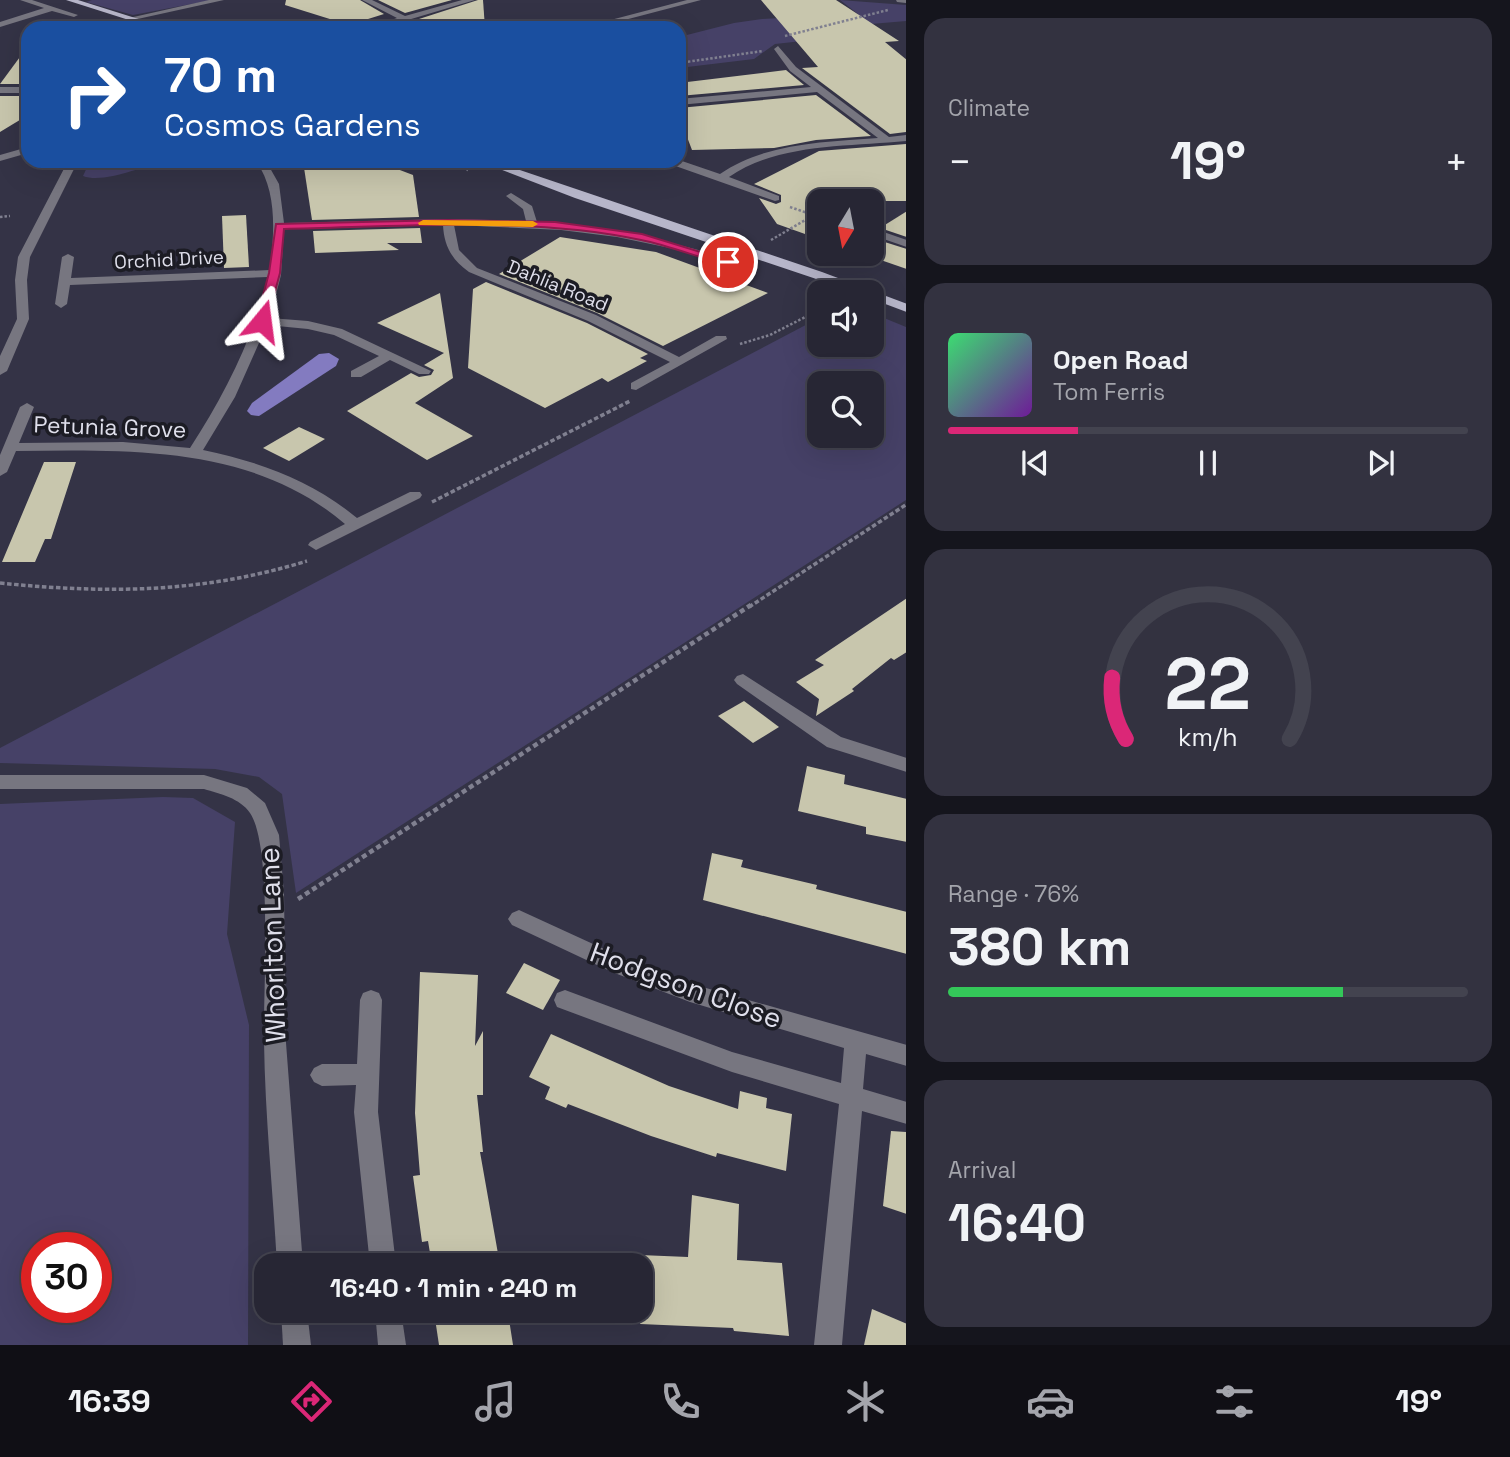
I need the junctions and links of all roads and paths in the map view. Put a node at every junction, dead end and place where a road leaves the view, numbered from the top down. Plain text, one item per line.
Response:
1 (24, 0) edge
2 (70, 0) edge
3 (220, 0) edge
4 (366, 0) edge
5 (471, 0) edge
6 (697, 0) edge
7 (900, 0) edge
8 (906, 1) edge
9 (53, 8) junction
10 (893, 9) dead end
11 (74, 15) dead end
12 (132, 18) junction
13 (402, 18) junction
14 (141, 21) edge
15 (393, 21) edge
16 (612, 21) edge
17 (0, 25) edge
18 (778, 49) junction
19 (686, 62) edge
20 (818, 89) junction
21 (0, 90) edge
22 (21, 90) edge
23 (686, 101) edge
24 (906, 138) edge
25 (887, 140) junction
26 (21, 152) edge
27 (0, 158) edge
28 (686, 166) edge
29 (69, 168) edge
30 (265, 168) edge
31 (503, 168) edge
32 (721, 178) junction
33 (511, 196) dead end
34 (775, 198) joint
35 (807, 213) edge
36 (10, 216) dead end
37 (0, 217) edge
38 (807, 219) edge
39 (448, 223) junction
40 (532, 224) junction
41 (279, 226) junction
42 (884, 236) edge
43 (665, 242) junction
44 (764, 244) dead end
45 (906, 244) edge
46 (68, 257) dead end
47 (650, 257) dead end
48 (728, 262) dead end
49 (274, 273) junction
50 (832, 280) edge
51 (65, 282) junction
52 (884, 300) edge
53 (61, 304) dead end
54 (906, 308) edge
55 (262, 321) junction
56 (721, 339) dead end
57 (390, 355) junction
58 (680, 362) junction
59 (0, 371) edge
60 (424, 371) dead end
61 (356, 374) dead end
62 (636, 386) dead end
63 (27, 407) dead end
64 (10, 447) junction
65 (194, 452) junction
66 (0, 472) edge
67 (415, 495) dead end
68 (906, 504) edge
69 (356, 526) junction
70 (316, 545) dead end
71 (743, 680) dead end
72 (906, 765) edge
73 (0, 782) edge
74 (274, 915) junction
75 (519, 919) dead end
76 (371, 1000) dead end
77 (565, 1000) dead end
78 (856, 1043) junction
79 (906, 1056) edge
80 (368, 1074) junction
81 (322, 1075) dead end
82 (849, 1097) junction
83 (906, 1113) edge
84 (289, 1253) edge
85 (382, 1253) edge
86 (295, 1323) edge
87 (389, 1323) edge
88 (297, 1345) edge
89 (392, 1345) edge
90 (828, 1345) edge

1 - 9 street
2 - 12 main road
3 - 12 street
4 - 13 street
5 - 13 street
6 - 16 street
7 - 8 street
9 - 11 street
9 - 17 street
10 - 18 path
12 - 14 main road
13 - 15 street
18 - 19 path
18 - 20 street
20 - 23 street
20 - 25 street
21 - 22 street
24 - 25 street
25 - 32 street
26 - 27 street
28 - 32 street
29 - 59 street
30 - 41 street
31 - 50 main road
32 - 34 street
33 - 40 street
34 - 35 path
36 - 37 path
38 - 44 path
39 - 40 street
39 - 41 street
39 - 58 street, Dahlia Road
40 - 43 street
41 - 49 street
42 - 45 street
43 - 47 street
43 - 48 street
46 - 51 street
49 - 51 street, Orchid Drive
49 - 55 street
51 - 53 street
52 - 54 main road
55 - 57 street
55 - 65 street
56 - 58 street
57 - 60 street
57 - 61 street
58 - 62 street
63 - 64 street, Petunia Grove
64 - 65 street, Petunia Grove
64 - 66 street, Petunia Grove
65 - 69 street, Petunia Grove
67 - 69 street
68 - 74 path
69 - 70 street
71 - 72 street
73 - 74 street, Whorlton Lane
74 - 84 street, Whorlton Lane
75 - 78 street, Hodgson Close
76 - 80 street
77 - 82 street
78 - 79 street, Hodgson Close
78 - 82 street
80 - 81 street
80 - 85 street
82 - 83 street
82 - 90 street
86 - 88 street
87 - 89 street

